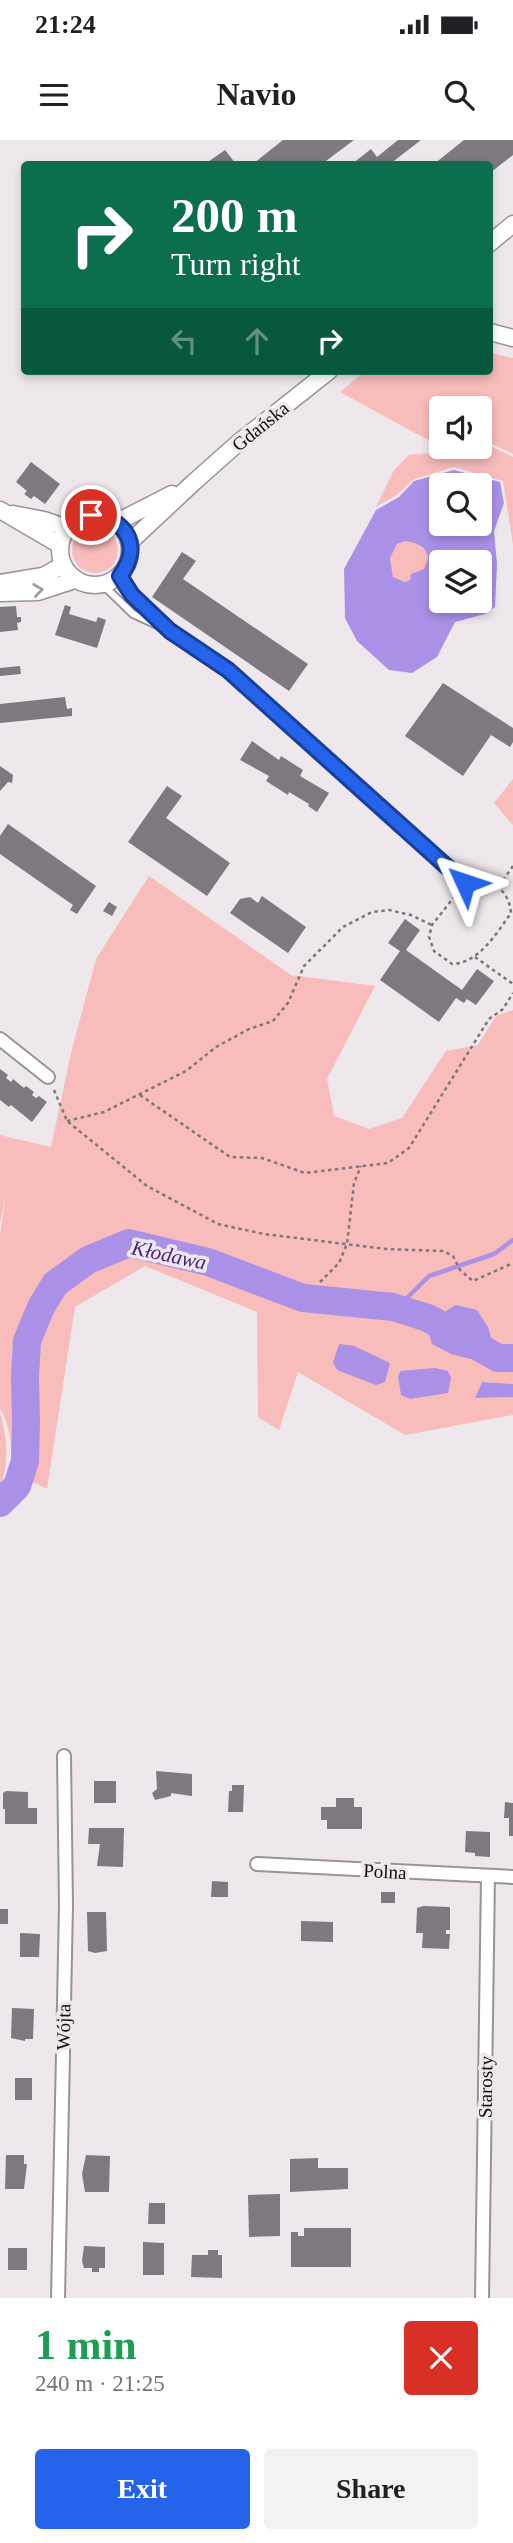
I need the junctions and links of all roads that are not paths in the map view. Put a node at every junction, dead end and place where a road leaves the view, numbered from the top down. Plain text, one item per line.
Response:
1 (513, 224) edge
2 (493, 241) edge
3 (493, 333) edge
4 (513, 338) edge
5 (324, 375) edge
6 (193, 483) junction
7 (2, 511) edge
8 (117, 522) junction
9 (67, 528) junction
10 (130, 542) junction
11 (60, 545) junction
12 (63, 565) junction
13 (120, 576) junction
14 (75, 580) junction
15 (0, 583) edge
16 (103, 585) junction
17 (0, 593) edge
18 (170, 631) junction
19 (465, 883) road end
20 (0, 1039) edge
21 (48, 1077) road end
22 (64, 1756) dead end
23 (257, 1864) dead end
24 (488, 1876) junction
25 (513, 1877) edge
26 (58, 2298) edge
27 (482, 2298) edge

1 - 2 street
3 - 4 street
5 - 6 street, Gdańska
6 - 8 street, Gdańska
6 - 10 street, Gdańska
7 - 9 street
7 - 11 street
8 - 9 street
8 - 10 street
9 - 11 street
10 - 13 street
11 - 12 street
12 - 14 street
12 - 15 street
13 - 16 street
13 - 18 lane
14 - 16 street
17 -> 14 street
16 - 18 lane
18 - 19 lane
20 - 21 street
22 - 26 street, Wójta
23 - 24 street, Polna
24 - 25 street, Polna
24 - 27 street, Starosty

